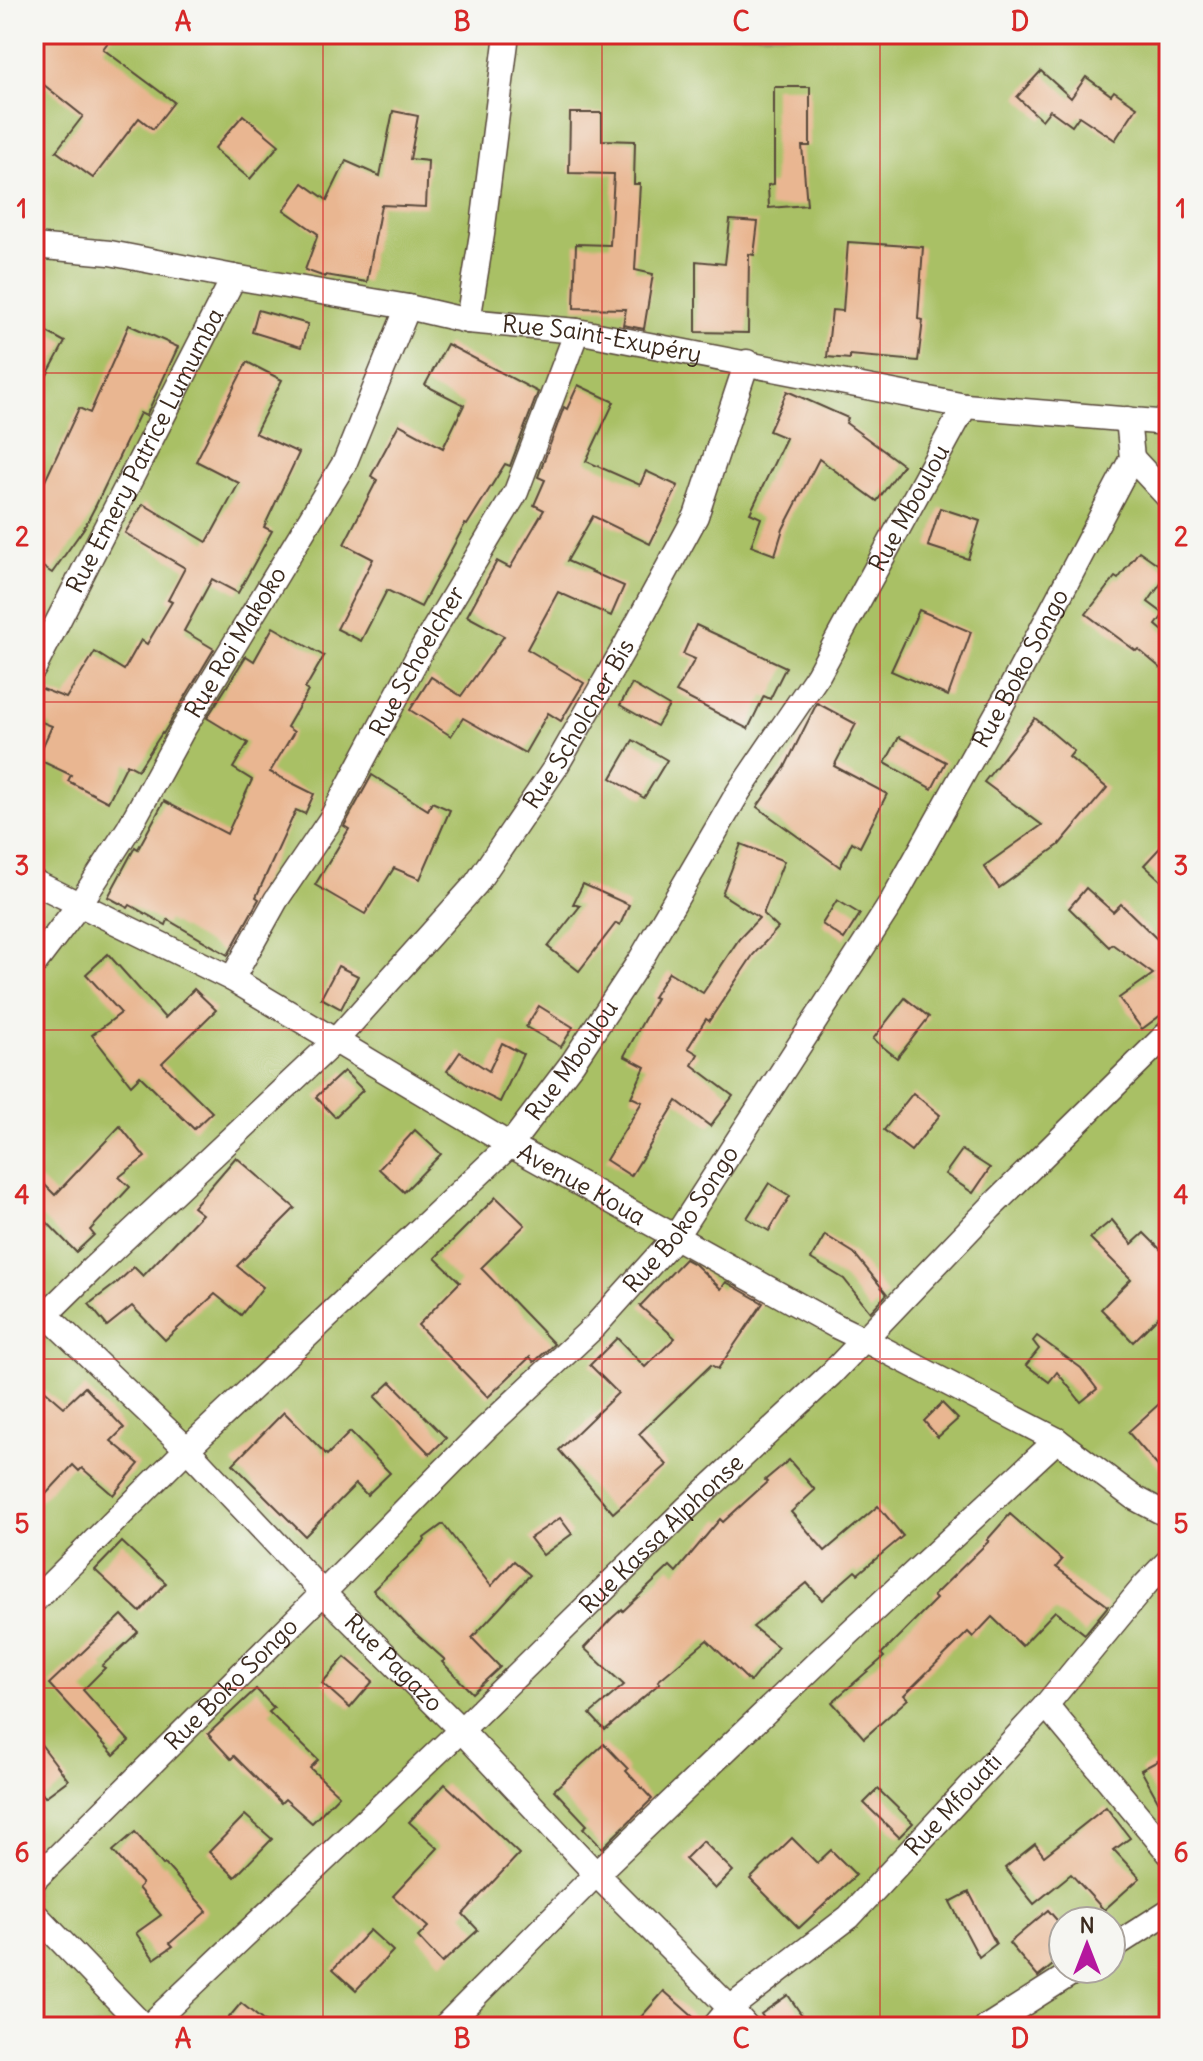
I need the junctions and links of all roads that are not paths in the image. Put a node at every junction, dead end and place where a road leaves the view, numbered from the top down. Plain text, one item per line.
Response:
1 (507, 34) edge
2 (34, 246) edge
3 (234, 277) junction
4 (408, 307) junction
5 (468, 321) junction
6 (577, 331) junction
7 (747, 362) junction
8 (965, 406) junction
9 (1128, 419) junction
10 (1169, 423) edge
11 (1132, 458) junction
12 (1169, 498) edge
13 (34, 668) edge
14 (34, 882) edge
15 (79, 905) junction
16 (34, 964) edge
17 (232, 979) junction
18 (1169, 1032) edge
19 (335, 1041) junction
20 (510, 1145) junction
21 (676, 1236) junction
22 (38, 1315) edge
23 (865, 1340) junction
24 (1057, 1440) junction
25 (187, 1449) junction
26 (1169, 1516) edge
27 (1169, 1560) edge
28 (323, 1593) junction
29 (34, 1601) edge
30 (1046, 1705) junction
31 (461, 1730) junction
32 (1169, 1853) edge
33 (596, 1874) junction
34 (34, 1880) edge
35 (1169, 1911) edge
36 (34, 1913) edge
37 (1127, 1938) edge
38 (1053, 1985) edge
39 (730, 2008) junction
40 (146, 2027) edge
41 (444, 2027) edge
42 (714, 2027) edge
43 (747, 2027) edge
44 (987, 2027) edge

1 - 5 street
2 - 3 street, Rue Saint-Exupéry
3 - 4 street, Rue Saint-Exupéry
3 - 13 street, Rue Emery Patrice Lumumba
4 - 5 street, Rue Saint-Exupéry
4 - 15 street, Rue Roi Makoko
5 - 6 street, Rue Saint-Exupéry
6 - 7 street, Rue Saint-Exupéry
6 - 17 street, Rue Schoelcher
7 - 8 street, Rue Saint-Exupéry
7 - 19 street, Rue Scholcher Bis
8 - 9 street, Rue Saint-Exupéry
8 - 20 street, Rue Mboulou
9 - 10 street, Rue Saint-Exupéry
9 - 11 street
11 - 12 street
11 - 21 street, Rue Boko Songo
14 - 15 street, Avenue Koua
15 - 16 street, Rue Roi Makoko
15 - 17 street, Avenue Koua
17 - 19 street, Avenue Koua
18 - 23 street, Rue Kassa Alphonse
19 - 20 street, Avenue Koua
19 - 22 street
20 - 21 street, Avenue Koua
20 - 25 street, Rue Mboulou
21 - 23 street, Avenue Koua
21 - 28 street, Rue Boko Songo
22 - 25 street, Rue Pagazo
23 - 24 street, Avenue Koua
23 - 31 street, Rue Kassa Alphonse
24 - 26 street, Avenue Koua
24 - 33 street
25 - 28 street, Rue Pagazo
25 - 29 street, Rue Mboulou
27 - 30 street, Rue Mfouati
28 - 31 street, Rue Pagazo
28 - 34 street, Rue Boko Songo
30 - 32 street
30 - 39 street, Rue Mfouati
31 - 33 street, Rue Pagazo
31 - 40 street, Rue Kassa Alphonse
33 - 39 street, Rue Pagazo
33 - 41 street
35 - 37 street
36 - 40 street
38 - 44 street
39 - 42 street, Rue Mfouati
39 - 43 street, Rue Pagazo

